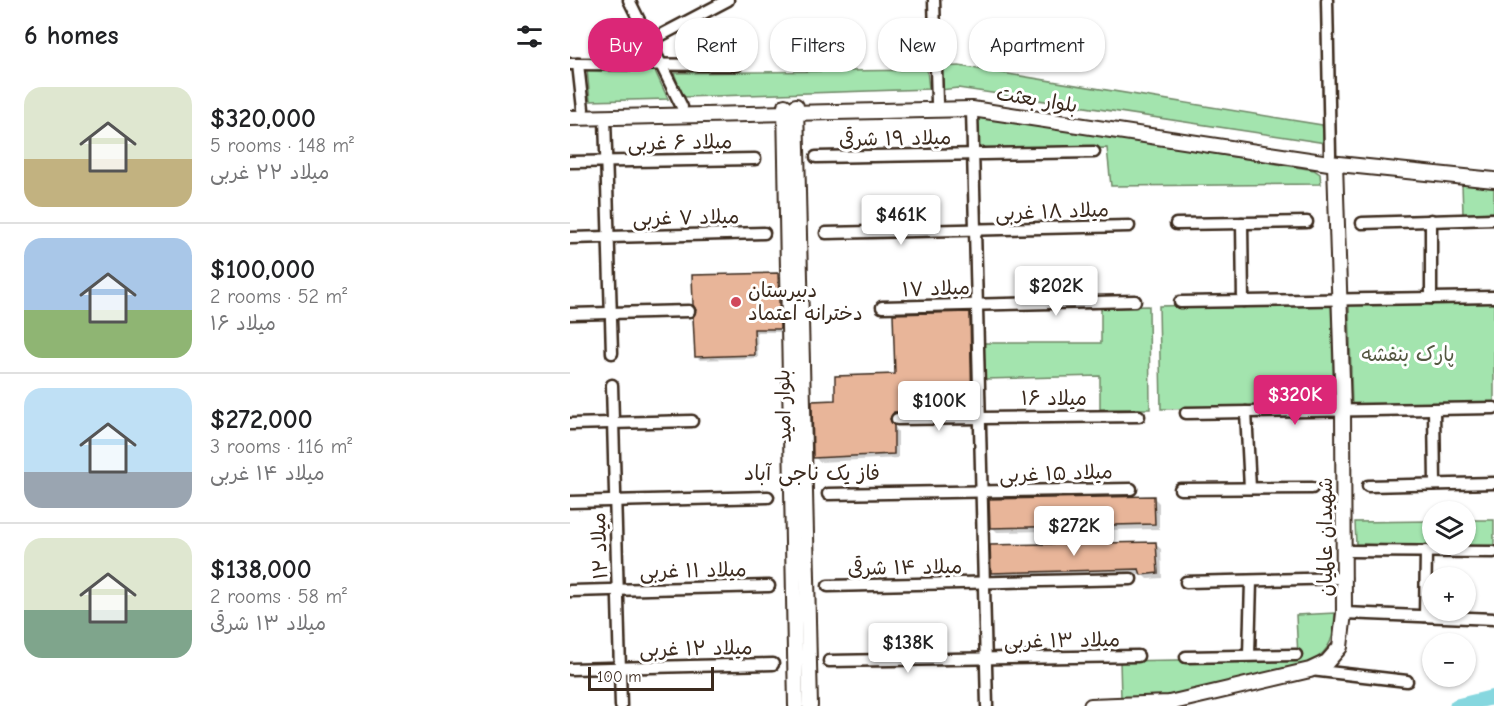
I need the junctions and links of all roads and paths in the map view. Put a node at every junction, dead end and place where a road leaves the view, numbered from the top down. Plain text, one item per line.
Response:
1 (629, 0) edge
2 (728, 0) edge
3 (934, 0) edge
4 (1327, 0) edge
5 (638, 18) edge
6 (663, 34) edge
7 (574, 64) edge
8 (663, 69) edge
9 (937, 102) junction
10 (682, 107) junction
11 (576, 109) edge
12 (972, 109) junction
13 (790, 110) junction
14 (605, 117) junction
15 (570, 118) edge
16 (1094, 152) dead end
17 (973, 155) junction
18 (816, 157) dead end
19 (755, 159) dead end
20 (1332, 160) junction
21 (570, 162) edge
22 (606, 162) junction
23 (1494, 172) edge
24 (1494, 180) edge
25 (1494, 219) edge
26 (1431, 220) junction
27 (1307, 222) dead end
28 (1242, 223) junction
29 (1362, 223) dead end
30 (1176, 224) dead end
31 (1129, 226) dead end
32 (975, 231) junction
33 (764, 233) dead end
34 (826, 233) dead end
35 (608, 237) junction
36 (570, 238) edge
37 (1494, 297) edge
38 (1431, 298) junction
39 (1339, 299) junction
40 (1243, 300) junction
41 (1135, 301) dead end
42 (1180, 302) dead end
43 (977, 304) junction
44 (882, 307) dead end
45 (689, 311) dead end
46 (610, 313) junction
47 (570, 314) edge
48 (612, 353) dead end
49 (612, 385) dead end
50 (796, 388) junction
51 (1494, 408) edge
52 (1343, 410) junction
53 (1434, 410) junction
54 (1186, 412) dead end
55 (1246, 412) junction
56 (980, 416) junction
57 (1139, 416) dead end
58 (897, 419) dead end
59 (692, 421) dead end
60 (614, 423) junction
61 (570, 424) edge
62 (1494, 483) edge
63 (1435, 484) junction
64 (1368, 486) dead end
65 (1250, 488) junction
66 (1312, 488) dead end
67 (1131, 489) dead end
68 (1180, 489) dead end
69 (982, 493) junction
70 (828, 494) dead end
71 (768, 497) dead end
72 (616, 501) junction
73 (570, 502) edge
74 (1345, 551) junction
75 (1422, 551) edge
76 (1476, 552) edge
77 (1494, 552) edge
78 (1345, 578) junction
79 (1131, 579) dead end
80 (1251, 580) junction
81 (1186, 582) dead end
82 (984, 583) junction
83 (769, 586) dead end
84 (828, 586) dead end
85 (618, 590) junction
86 (570, 591) edge
87 (1344, 613) junction
88 (1422, 616) edge
89 (1476, 618) edge
90 (1494, 619) edge
91 (1250, 655) junction
92 (1296, 655) dead end
93 (1138, 656) dead end
94 (1186, 657) dead end
95 (986, 659) junction
96 (829, 661) dead end
97 (773, 664) dead end
98 (620, 668) junction
99 (570, 669) edge
100 (1310, 670) junction
101 (1407, 681) dead end
102 (1169, 705) edge
103 (621, 706) edge
104 (796, 706) edge
105 (810, 706) edge
106 (987, 706) edge
107 (1091, 706) edge

1 - 5 street
2 - 6 street
3 - 9 street
4 - 20 street
7 - 11 street
8 - 10 street
9 - 13 main road, بلوار بعثت
9 - 20 main road, بلوار بعثت
10 - 11 main road, بلوار بعثت
10 - 13 main road, بلوار بعثت
12 - 13 main road, بلوار بعثت
12 - 17 street
12 - 20 main road, بلوار بعثت
13 - 14 main road, بلوار بعثت
13 - 50 main road, بلوار امید
14 - 15 main road, بلوار بعثت
14 - 22 street
16 - 17 street, میلاد ۱۹ شرقی
17 - 18 street, میلاد ۱۹ شرقی
17 - 32 street
19 - 22 street, میلاد ۶ غربی
20 - 23 main road, بلوار بعثت
20 - 24 main road, بلوار بعثت
20 - 39 main road, شهیدان عالمیان
21 - 22 street, میلاد ۶ غربی
22 - 35 street
25 - 26 street
26 - 29 street
26 - 38 street
27 - 28 street
28 - 30 street
28 - 40 street
31 - 32 street, میلاد ۱۸ غربی
32 - 34 street, میلاد ۱۸ غربی
32 - 43 street
33 - 35 street, میلاد ۷ غربی
35 - 36 street, میلاد ۷ غربی
35 - 46 street
37 - 38 street
38 - 39 street
39 - 40 street
39 - 52 main road, شهیدان عالمیان
40 - 42 street
41 - 43 street, میلاد ۱۷
43 - 44 street, میلاد ۱۷
43 - 56 street
45 - 46 street
46 - 47 street
46 - 48 street
49 - 60 street, میلاد ۱۲
50 - 104 main road, بلوار امید
50 - 105 main road, بلوار امید
51 - 53 street
52 - 53 street
52 - 55 street
52 - 74 main road, شهیدان عالمیان
53 - 63 street
54 - 55 street
55 - 65 street
56 - 57 street, میلاد ۱۶
56 - 58 street, میلاد ۱۶
56 - 69 street
59 - 60 street
60 - 61 street
60 - 72 street, میلاد ۱۲
62 - 63 street
63 - 64 street
65 - 66 street
65 - 68 street
67 - 69 street, میلاد ۱۵ غربی
69 - 70 street, میلاد ۱۵ غربی
69 - 82 street
71 - 72 street
72 - 73 street
72 - 85 street, میلاد ۱۲
74 - 75 street
74 - 78 main road, شهیدان عالمیان
76 - 77 street
78 - 80 street
78 - 87 main road, شهیدان عالمیان
79 - 82 street, میلاد ۱۴ شرقی
80 - 81 street
80 - 91 street
82 - 84 street, میلاد ۱۴ شرقی
82 - 95 street
83 - 85 street, میلاد ۱۱ غربی
85 - 86 street, میلاد ۱۱ غربی
85 - 98 street, میلاد ۱۲
87 - 88 street
87 - 100 main road, شهیدان عالمیان
89 - 90 street
91 - 92 street
91 - 94 street
93 - 95 street, میلاد ۱۳ غربی
95 - 96 street, میلاد ۱۳ غربی
95 - 106 street
97 - 98 street, میلاد ۱۲ غربی
98 - 99 street, میلاد ۱۲ غربی
98 - 103 street, میلاد ۱۲
100 - 101 street
100 - 102 main road, شهیدان عالمیان
102 - 107 main road, شهیدان عالمیان

